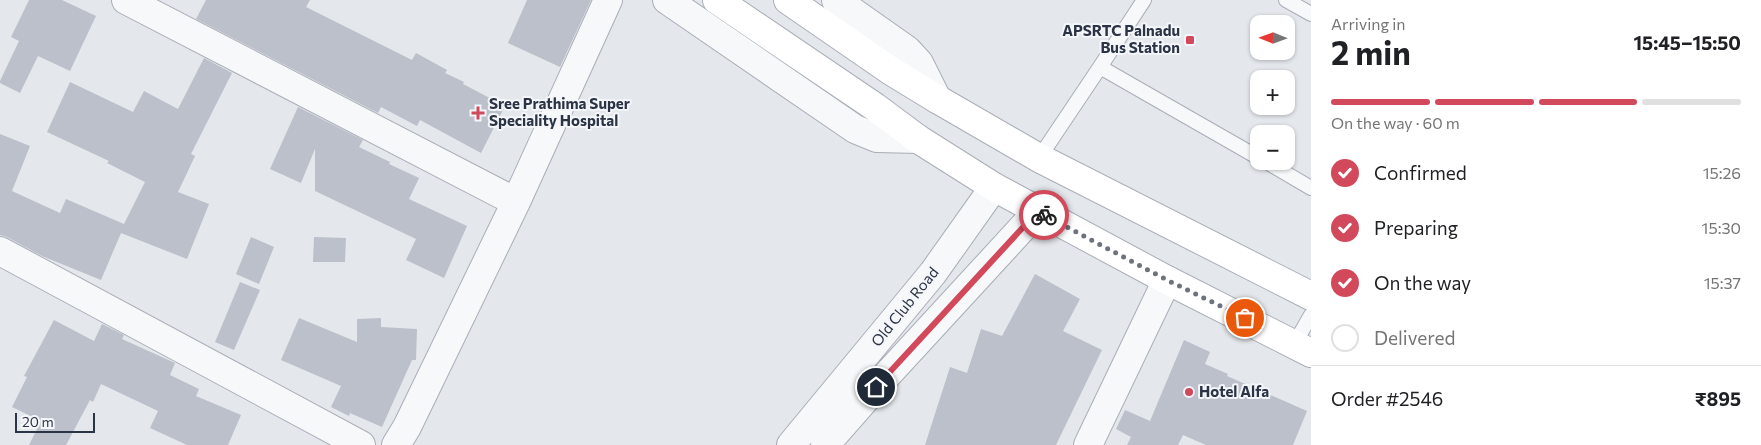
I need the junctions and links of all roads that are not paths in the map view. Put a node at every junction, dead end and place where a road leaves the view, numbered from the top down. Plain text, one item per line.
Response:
1 (126, 0) edge
2 (608, 0) edge
3 (667, 0) edge
4 (717, 0) edge
5 (788, 0) edge
6 (836, 0) edge
7 (1144, 0) edge
8 (1286, 0) edge
9 (1311, 14) edge
10 (1100, 68) junction
11 (937, 99) junction
12 (918, 139) junction
13 (1250, 153) edge
14 (1039, 158) junction
15 (1280, 170) edge
16 (994, 187) junction
17 (1311, 188) edge
18 (516, 202) junction
19 (1038, 211) junction
20 (0, 252) edge
21 (1167, 280) junction
22 (1311, 296) edge
23 (1311, 315) edge
24 (1303, 348) edge
25 (361, 445) edge
26 (396, 445) edge
27 (791, 445) edge
28 (825, 445) edge
29 (1088, 445) edge

1 - 18 street
2 - 18 street
3 - 12 street
4 - 12 main road
5 - 11 main road
6 - 11 street
7 - 10 lane
8 - 9 lane
10 - 13 lane
10 - 14 lane
11 - 14 main road
12 - 16 main road
14 - 22 main road
15 - 17 lane
16 - 19 main road
16 - 27 street, Old Club Road
18 - 26 street
19 - 21 main road
19 - 28 street, Old Club Road
20 - 25 street
21 - 24 main road
21 - 29 street
23 - 24 lane

